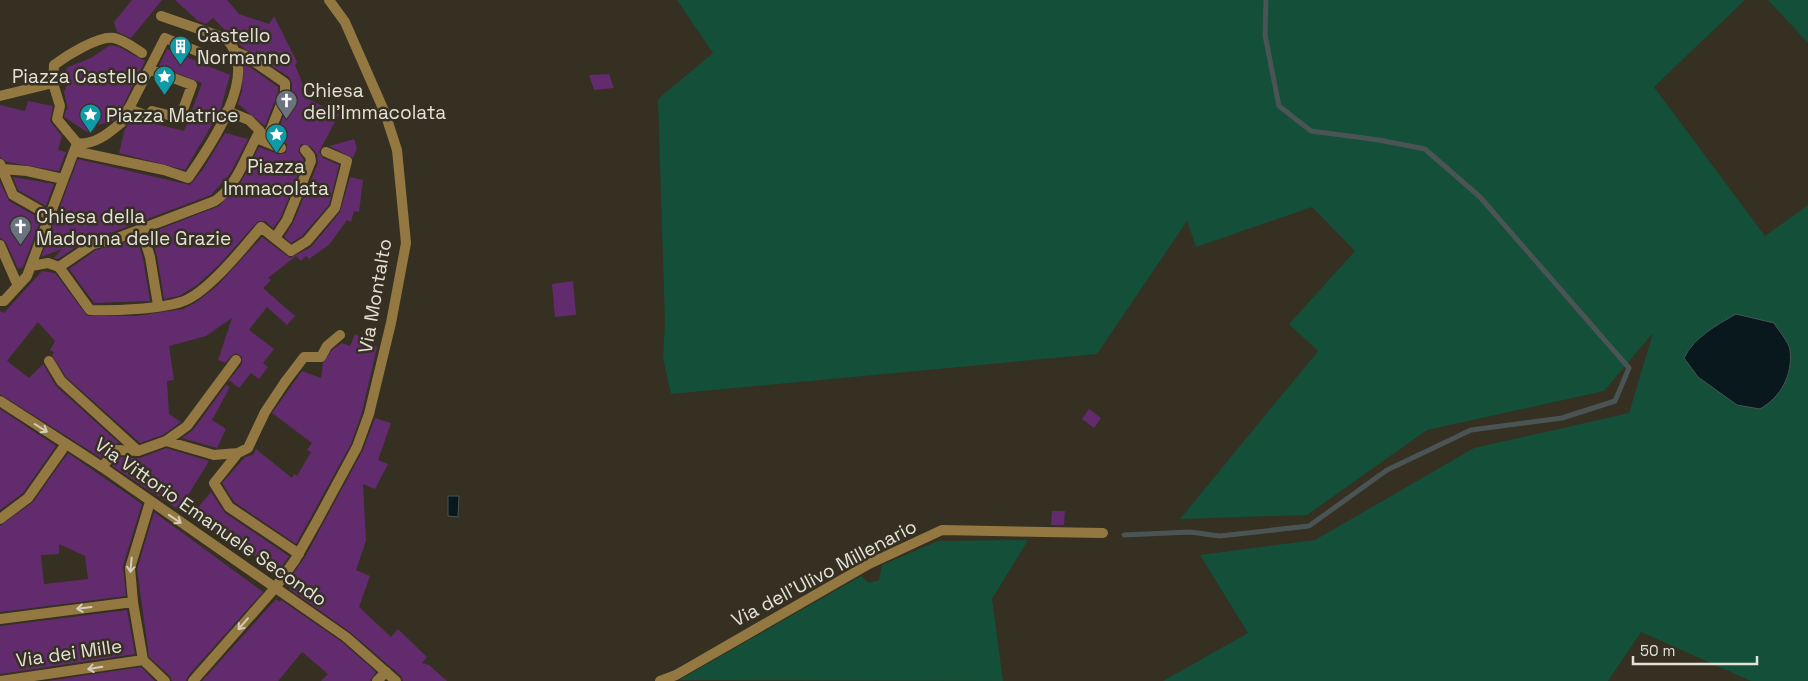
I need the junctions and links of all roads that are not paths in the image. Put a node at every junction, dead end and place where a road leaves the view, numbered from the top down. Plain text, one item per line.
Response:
1 (329, 0) edge
2 (161, 16) dead end
3 (234, 51) junction
4 (199, 52) dead end
5 (142, 54) dead end
6 (149, 70) junction
7 (52, 83) junction
8 (0, 96) edge
9 (128, 109) junction
10 (227, 111) junction
11 (261, 139) junction
12 (281, 148) dead end
13 (74, 150) junction
14 (305, 150) dead end
15 (326, 152) dead end
16 (2, 166) edge
17 (63, 179) junction
18 (50, 216) junction
19 (141, 228) junction
20 (275, 238) junction
21 (0, 244) edge
22 (30, 266) junction
23 (59, 267) junction
24 (18, 286) junction
25 (2, 301) edge
26 (158, 305) junction
27 (340, 335) dead end
28 (236, 360) dead end
29 (49, 361) dead end
30 (0, 401) edge
31 (166, 441) junction
32 (66, 444) junction
33 (138, 451) junction
34 (238, 454) junction
35 (102, 467) junction
36 (150, 502) junction
37 (0, 519) edge
38 (1103, 533) dead end
39 (299, 554) junction
40 (275, 588) junction
41 (133, 602) junction
42 (0, 619) edge
43 (143, 660) junction
44 (386, 672) junction
45 (58, 677) edge
46 (15, 680) edge
47 (0, 681) edge
48 (165, 681) edge
49 (193, 681) edge
50 (377, 681) edge
51 (396, 681) edge
52 (660, 681) edge

1 - 39 street, Via Montalto
2 - 3 street
3 - 10 street
3 - 11 street
4 - 6 street
5 - 7 street
6 - 9 street
6 - 9 street
7 - 8 street
7 - 13 street
9 - 13 street
10 - 11 street
10 - 13 street
11 - 12 street
11 - 19 street
13 - 17 street
14 - 20 street
15 - 20 street
16 - 17 street
16 - 18 street
17 - 18 street
18 - 22 street
19 - 23 street
19 - 26 street
20 - 26 street
21 - 24 street
22 - 23 street
22 - 24 street
23 - 26 street
24 - 25 street
27 - 34 street
28 - 31 street
29 - 33 street
30 -> 32 street, Via Vittorio Emanuele Secondo
31 - 33 street
31 - 34 street
32 - 35 street, Via Vittorio Emanuele Secondo
32 - 37 street
33 - 35 street
34 - 39 street
35 - 36 street, Via Vittorio Emanuele Secondo
36 -> 40 street, Via Vittorio Emanuele Secondo
36 -> 41 street
38 - 52 street, Via dell'Ulivo Millenario
39 - 40 street, Via Montalto
40 - 44 street, Via Vittorio Emanuele Secondo
40 -> 49 street, Via Montalto
41 -> 42 street
41 - 43 street
43 -> 45 street, Via dei Mille
43 - 48 street
44 - 50 street
44 - 51 street, Via Vittorio Emanuele Secondo
45 - 46 street, Via dei Mille
46 - 47 street, Via dei Mille

